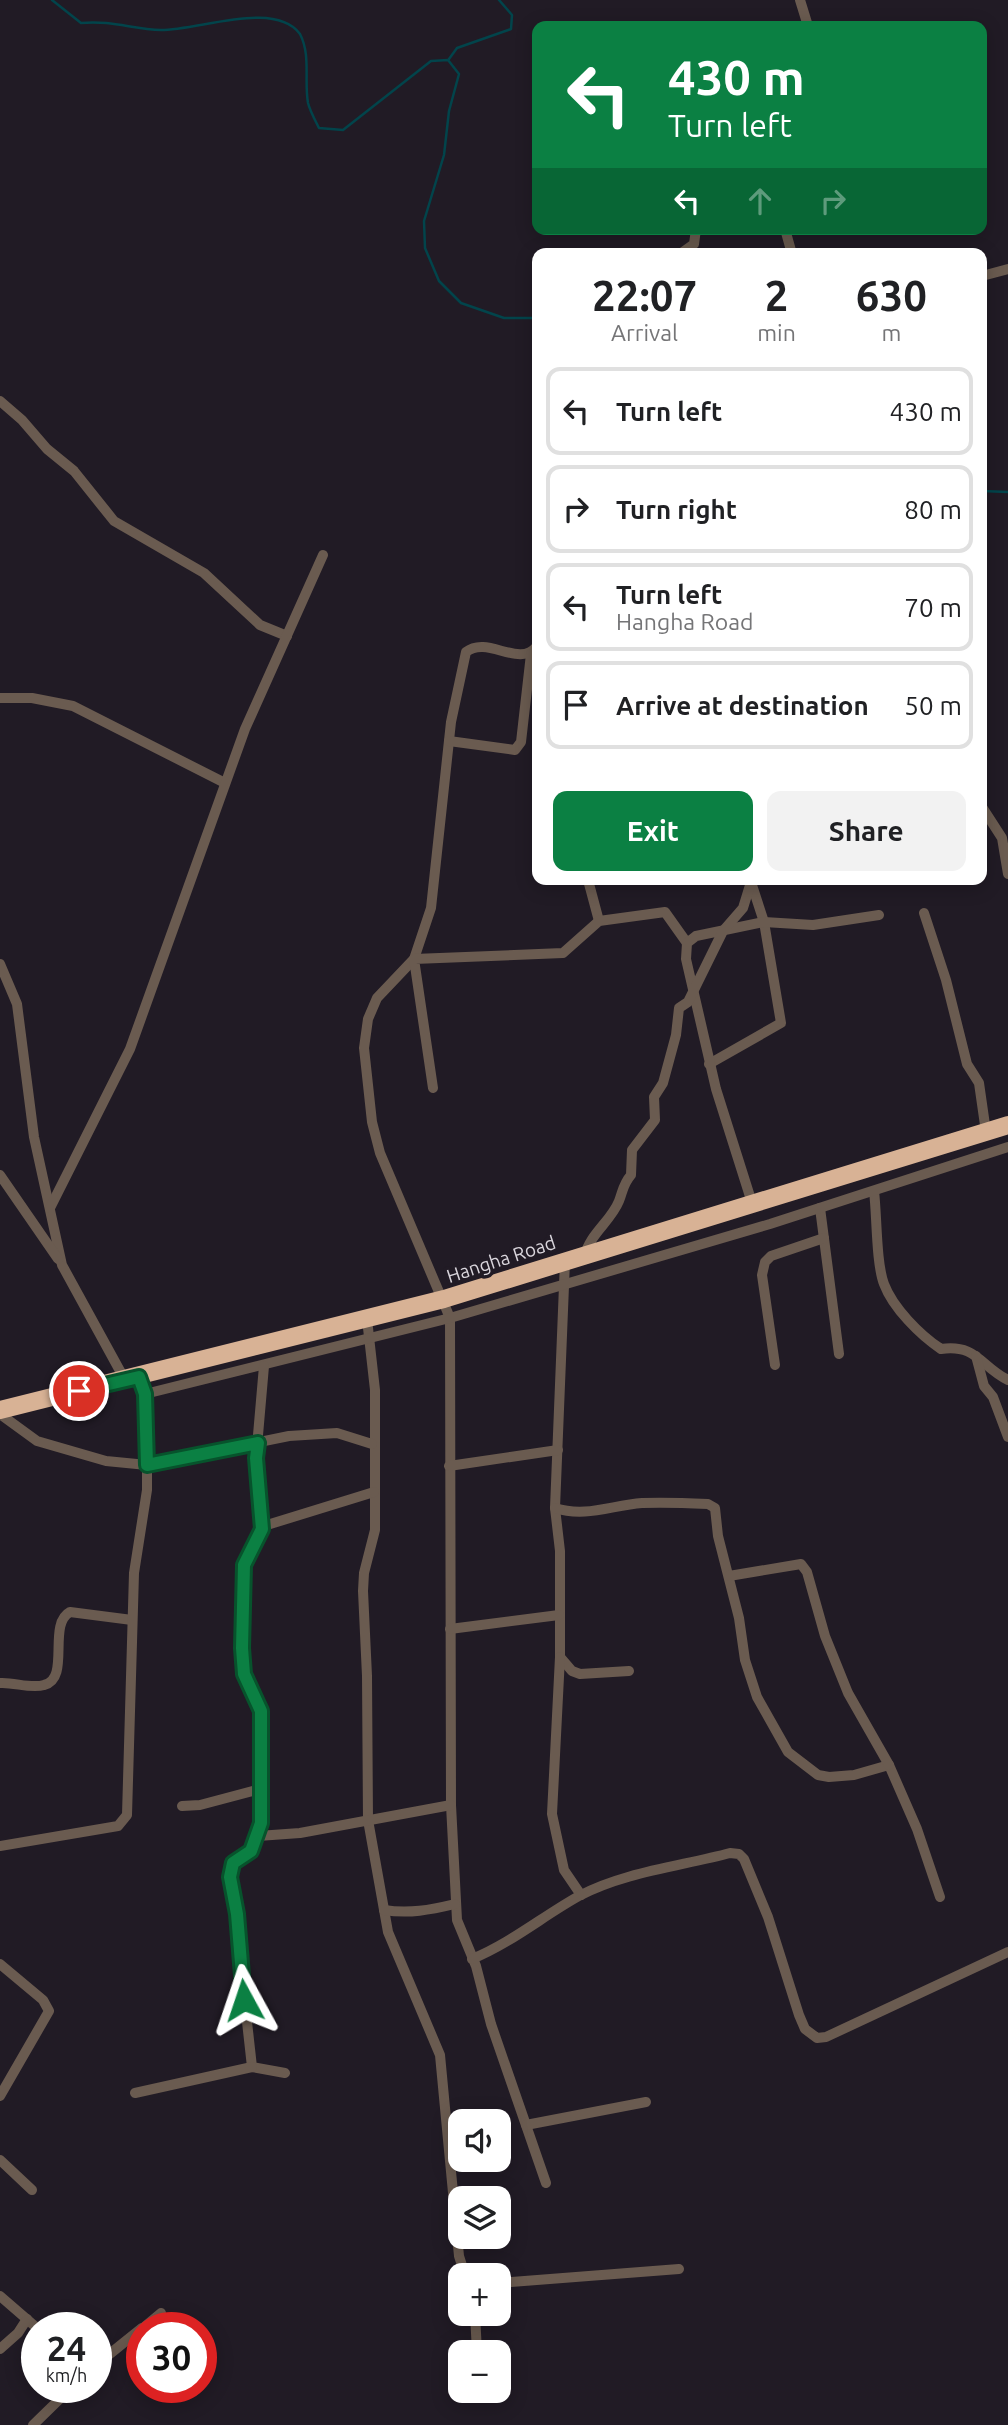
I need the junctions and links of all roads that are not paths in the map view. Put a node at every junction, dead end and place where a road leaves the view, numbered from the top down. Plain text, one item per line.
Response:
1 (800, 0) edge
2 (806, 21) edge
3 (1008, 270) edge
4 (987, 275) edge
5 (0, 401) edge
6 (323, 555) dead end
7 (287, 636) junction
8 (532, 651) edge
9 (532, 674) edge
10 (0, 698) edge
11 (449, 741) junction
12 (225, 783) junction
13 (987, 815) edge
14 (1008, 874) edge
15 (589, 885) edge
16 (750, 885) edge
17 (752, 885) edge
18 (924, 913) dead end
19 (879, 915) dead end
20 (600, 921) junction
21 (764, 922) junction
22 (723, 931) junction
23 (687, 943) junction
24 (414, 959) junction
25 (0, 964) edge
26 (695, 988) junction
27 (709, 1064) junction
28 (433, 1088) dead end
29 (1008, 1125) edge
30 (986, 1132) junction
31 (1008, 1147) edge
32 (0, 1175) edge
33 (874, 1191) junction
34 (753, 1206) junction
35 (50, 1208) junction
36 (820, 1208) junction
37 (824, 1238) junction
38 (585, 1255) junction
39 (565, 1261) junction
40 (62, 1265) junction
41 (564, 1282) junction
42 (444, 1299) junction
43 (450, 1318) junction
44 (368, 1328) junction
45 (839, 1354) dead end
46 (975, 1354) junction
47 (264, 1366) junction
48 (775, 1366) dead end
49 (132, 1378) junction
50 (1008, 1380) edge
51 (145, 1394) junction
52 (0, 1412) edge
53 (1008, 1437) edge
54 (258, 1443) junction
55 (372, 1444) junction
56 (558, 1450) junction
57 (147, 1465) junction
58 (449, 1466) junction
59 (374, 1492) junction
60 (555, 1508) junction
61 (262, 1529) junction
62 (729, 1576) junction
63 (559, 1615) junction
64 (132, 1620) junction
65 (450, 1629) junction
66 (560, 1657) junction
67 (629, 1671) dead end
68 (0, 1683) edge
69 (889, 1765) junction
70 (260, 1789) junction
71 (451, 1805) junction
72 (182, 1806) dead end
73 (368, 1820) junction
74 (258, 1836) junction
75 (0, 1846) edge
76 (581, 1895) junction
77 (940, 1897) dead end
78 (455, 1904) junction
79 (384, 1910) junction
80 (1008, 1952) edge
81 (472, 1959) junction
82 (0, 1964) edge
83 (252, 2067) junction
84 (285, 2073) dead end
85 (135, 2093) dead end
86 (0, 2096) edge
87 (646, 2102) dead end
88 (526, 2125) junction
89 (0, 2160) edge
90 (546, 2183) dead end
91 (32, 2190) dead end
92 (462, 2263) edge
93 (679, 2269) dead end
94 (511, 2282) edge
95 (0, 2296) edge
96 (21, 2314) edge
97 (21, 2328) edge
98 (126, 2341) edge
99 (0, 2349) edge
100 (112, 2352) edge
101 (56, 2403) edge
102 (33, 2425) edge

1 - 2 street
3 - 4 street
5 - 7 street
6 - 7 street
7 - 12 street
8 - 11 street
9 - 11 street
10 - 12 street
11 - 24 street
12 - 35 street
13 - 14 street
15 - 20 street
16 - 22 street
17 - 21 street
18 - 30 street
19 - 21 street
20 - 23 street
20 - 24 street
21 - 22 street
21 - 27 street
22 - 23 street
22 - 26 street
23 - 26 street
24 - 28 street
24 - 42 street
25 - 35 street
26 - 27 street
26 - 38 street
27 - 34 street
29 - 30 highway, Hangha Road
30 - 34 highway, Hangha Road
31 - 33 street
32 - 40 street
33 - 36 street
33 - 46 street
34 - 38 highway, Hangha Road
35 - 40 street
36 - 37 street
36 - 41 street
37 - 45 street
37 - 48 street
38 - 39 highway, Hangha Road
39 - 41 street
39 - 42 highway, Hangha Road
40 - 49 street
41 - 43 street
41 - 56 street
42 - 43 street
42 - 44 highway, Hangha Road
43 - 44 street
43 - 58 street
44 - 47 street
44 - 49 highway, Hangha Road
44 - 55 street
46 - 50 street
46 - 53 street
47 - 51 street
47 - 54 street
49 - 51 street
49 - 52 highway, Hangha Road
51 - 57 street
52 - 57 street
54 - 55 street
54 - 57 street
54 - 61 street
55 - 59 street
56 - 58 street
56 - 60 street
57 - 64 street
58 - 65 street
59 - 61 street
59 - 73 street
60 - 62 street
60 - 63 street
61 - 70 street
62 - 69 street
62 - 69 street
63 - 65 street
63 - 66 street
64 - 68 street
64 - 75 street
65 - 71 street
66 - 67 street
66 - 76 street
69 - 77 street
70 - 72 street
70 - 74 street
71 - 73 street
71 - 78 street
73 - 74 street
73 - 79 street
74 - 83 street
76 - 80 street
76 - 81 street
78 - 79 street
78 - 81 street
79 - 92 street
81 - 88 street
82 - 86 street
83 - 84 street
83 - 85 street
87 - 88 street
88 - 90 street
89 - 91 street
93 - 94 street
95 - 96 street
97 - 99 street
98 - 100 street
101 - 102 street

